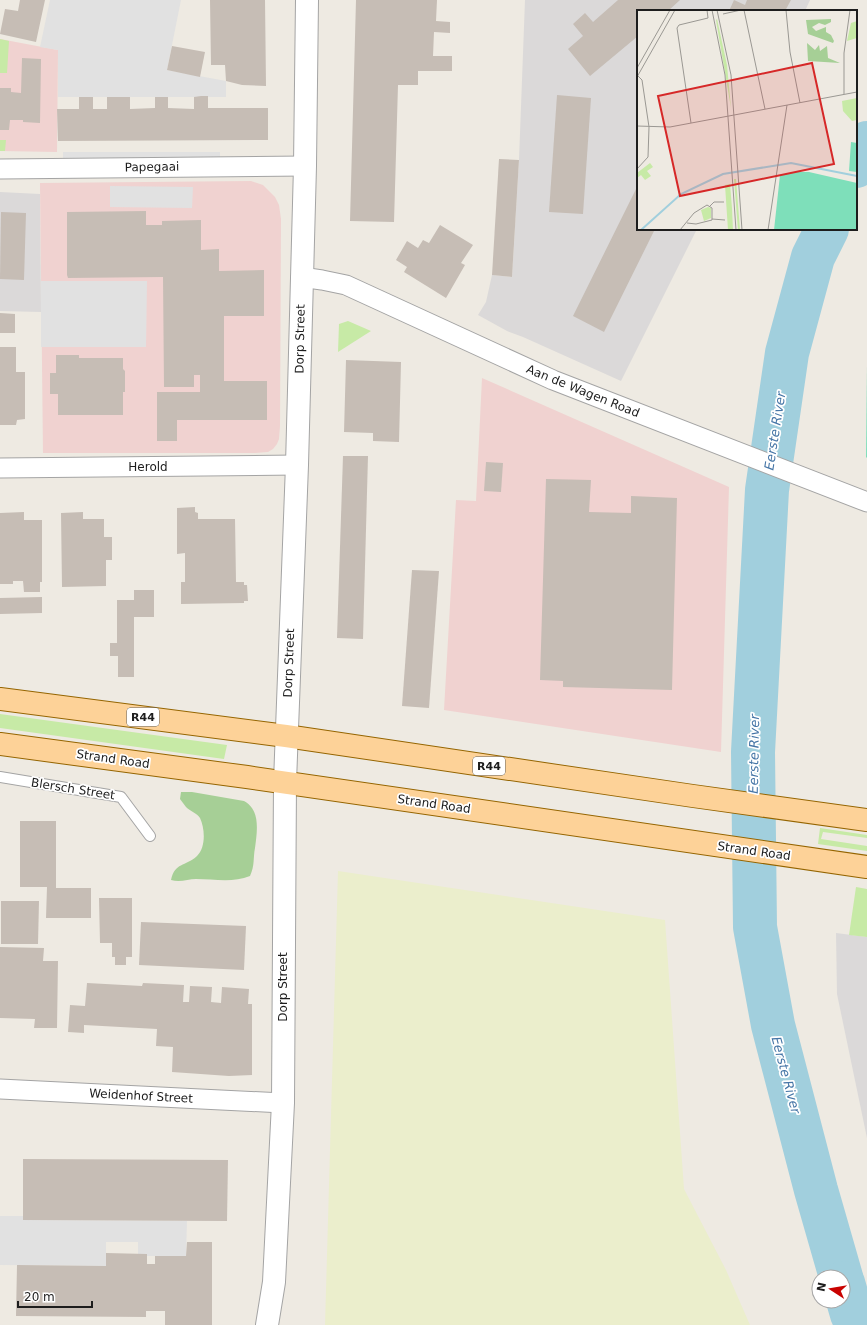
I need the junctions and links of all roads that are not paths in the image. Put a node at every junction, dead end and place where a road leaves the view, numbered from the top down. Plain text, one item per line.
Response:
1 (307, 0) edge
2 (305, 166) junction
3 (0, 169) edge
4 (301, 277) junction
5 (296, 465) junction
6 (0, 468) edge
7 (867, 502) edge
8 (0, 699) edge
9 (286, 736) junction
10 (0, 744) edge
11 (0, 777) edge
12 (285, 782) junction
13 (860, 819) edge
14 (150, 836) dead end
15 (858, 866) edge
16 (0, 1089) edge
17 (282, 1103) junction
18 (267, 1325) edge

1 - 2 street, Dorp Street
2 - 3 street, Papegaai
2 - 4 street, Dorp Street
4 - 5 street, Dorp Street
4 - 7 street, Aan de Wagen Road
5 - 6 street, Herold
5 - 9 street, Dorp Street
8 - 9 main road, R44
9 - 12 street, Dorp Street
9 - 13 main road, R44
10 - 12 main road, Strand Road
11 - 14 lane, Blersch Street
12 - 15 main road, Strand Road
12 - 17 street, Dorp Street
16 - 17 street, Weidenhof Street
17 - 18 street, Dorp Street

